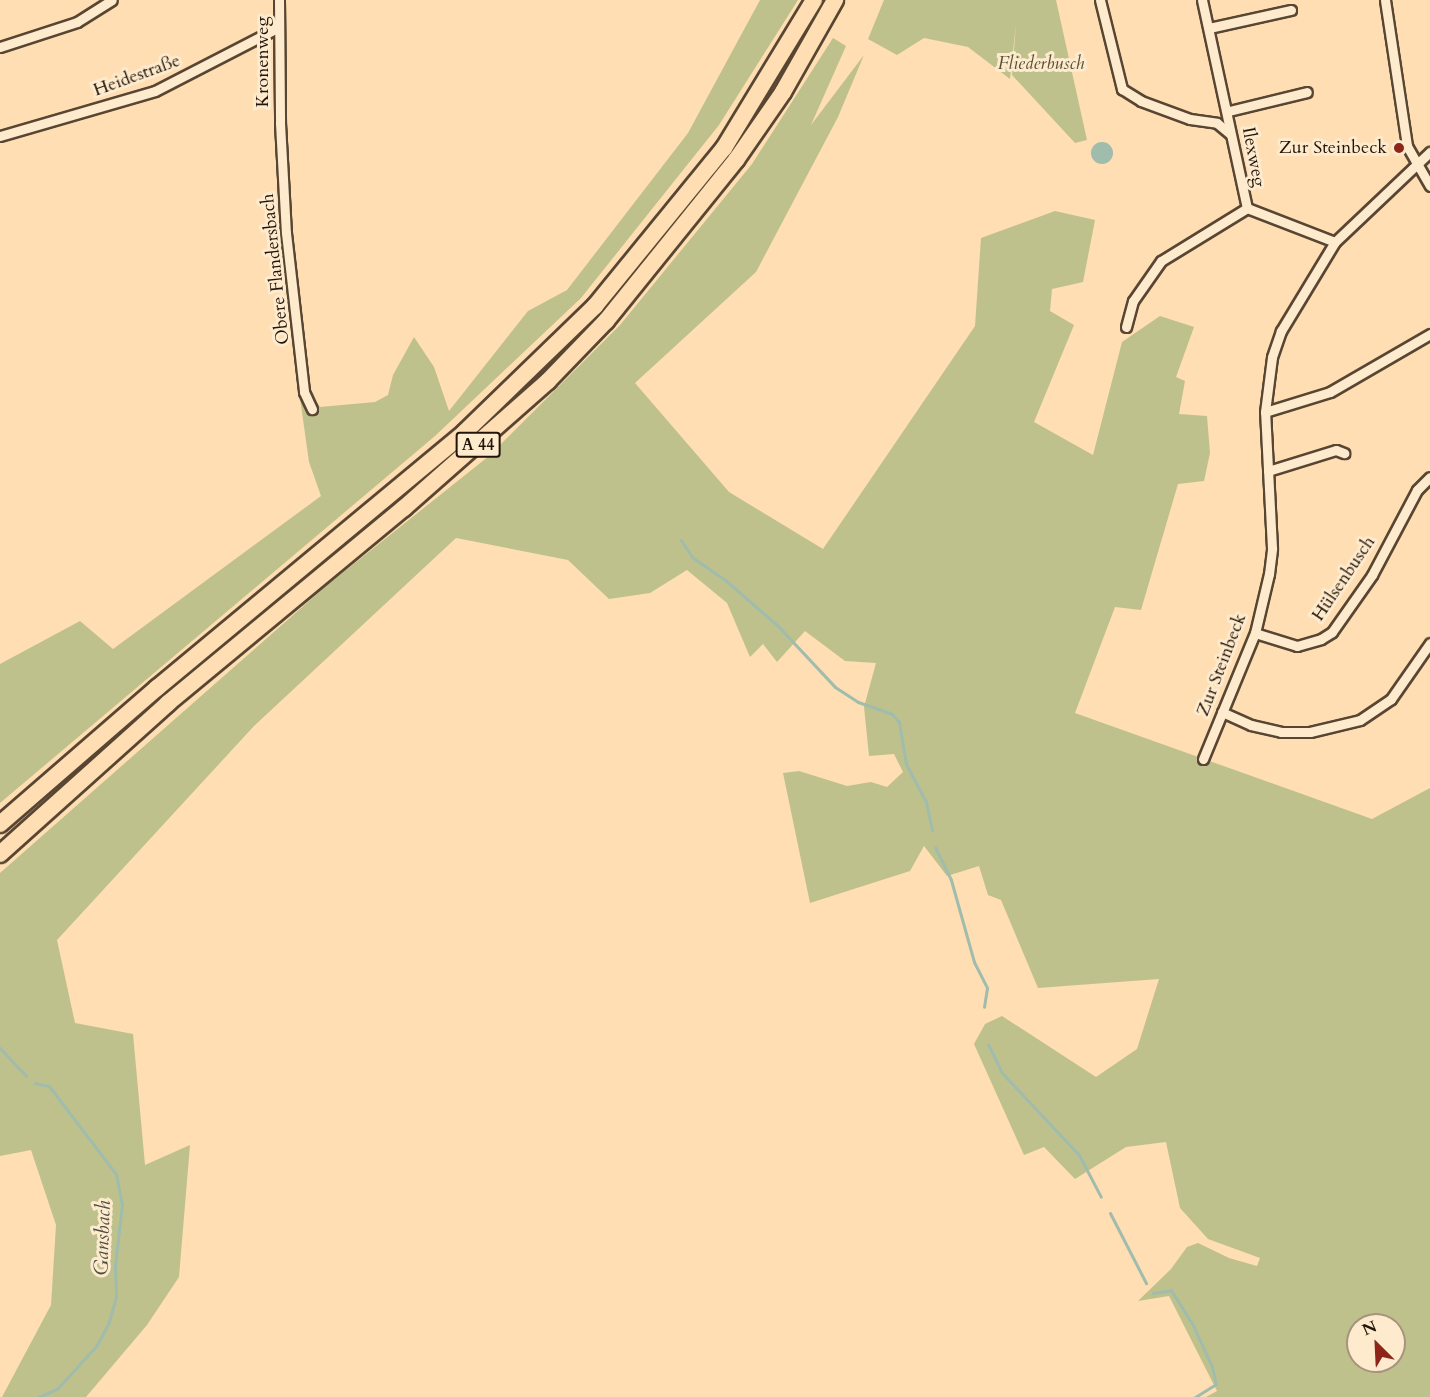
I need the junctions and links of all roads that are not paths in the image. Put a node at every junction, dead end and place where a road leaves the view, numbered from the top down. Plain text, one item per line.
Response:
1 (112, 0) edge
2 (279, 0) edge
3 (814, 0) edge
4 (836, 0) edge
5 (1100, 0) edge
6 (1202, 0) edge
7 (1385, 0) edge
8 (1291, 10) dead end
9 (277, 28) junction
10 (1209, 28) junction
11 (0, 47) edge
12 (1307, 92) dead end
13 (1229, 111) junction
14 (280, 123) joint
15 (1230, 134) junction
16 (0, 136) edge
17 (1430, 152) edge
18 (1416, 166) junction
19 (1430, 186) edge
20 (1247, 208) junction
21 (1335, 242) junction
22 (1126, 327) dead end
23 (1430, 334) edge
24 (312, 409) dead end
25 (1265, 412) junction
26 (1344, 453) dead end
27 (1268, 471) junction
28 (1430, 477) edge
29 (1255, 633) junction
30 (1430, 643) edge
31 (1222, 712) junction
32 (1203, 759) dead end
33 (0, 825) edge
34 (0, 854) edge

1 - 11 street
2 - 9 street, Kronenweg
3 - 33 highway, A 44
4 - 34 highway, A 44
5 - 15 street
6 - 10 street, Ilexweg
7 - 18 street
8 - 10 street
9 - 14 street, Kronenweg
9 - 16 street, Heidestraße
10 - 13 street, Ilexweg
12 - 13 street, Ilexweg
13 - 15 street, Ilexweg
14 - 24 street, Obere Flandersbach
15 - 20 street, Ilexweg
17 - 18 street, Zur Steinbeck
18 - 19 street
18 - 21 street, Zur Steinbeck
20 - 21 street
20 - 22 street
21 - 25 street, Zur Steinbeck
23 - 25 street
25 - 27 street, Zur Steinbeck
26 - 27 street
27 - 29 street, Zur Steinbeck
28 - 29 street, Hülsenbusch
29 - 31 street, Zur Steinbeck
30 - 31 street
31 - 32 street, Zur Steinbeck

